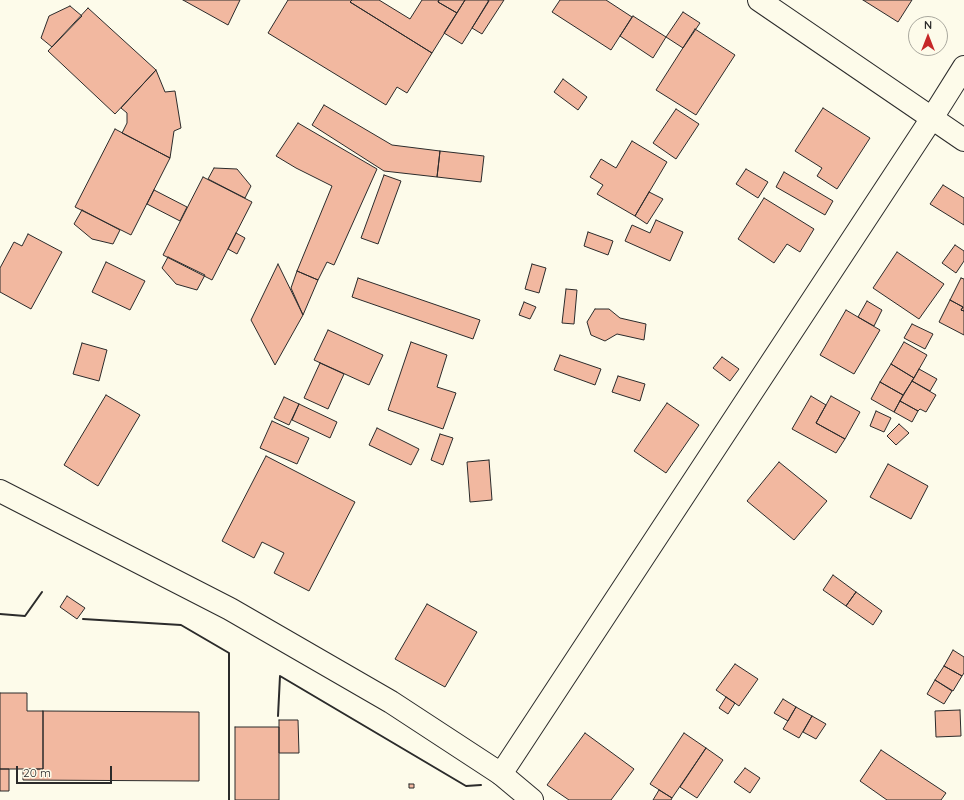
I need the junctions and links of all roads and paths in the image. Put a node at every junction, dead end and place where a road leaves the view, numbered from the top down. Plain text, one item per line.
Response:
1 (759, 0) edge
2 (964, 67) edge
3 (932, 118) junction
4 (964, 140) edge
5 (0, 491) edge
6 (500, 774) junction
7 (532, 800) edge

1 - 3 street
2 - 3 street
3 - 4 street
3 - 6 street
5 - 6 street
6 - 7 street

